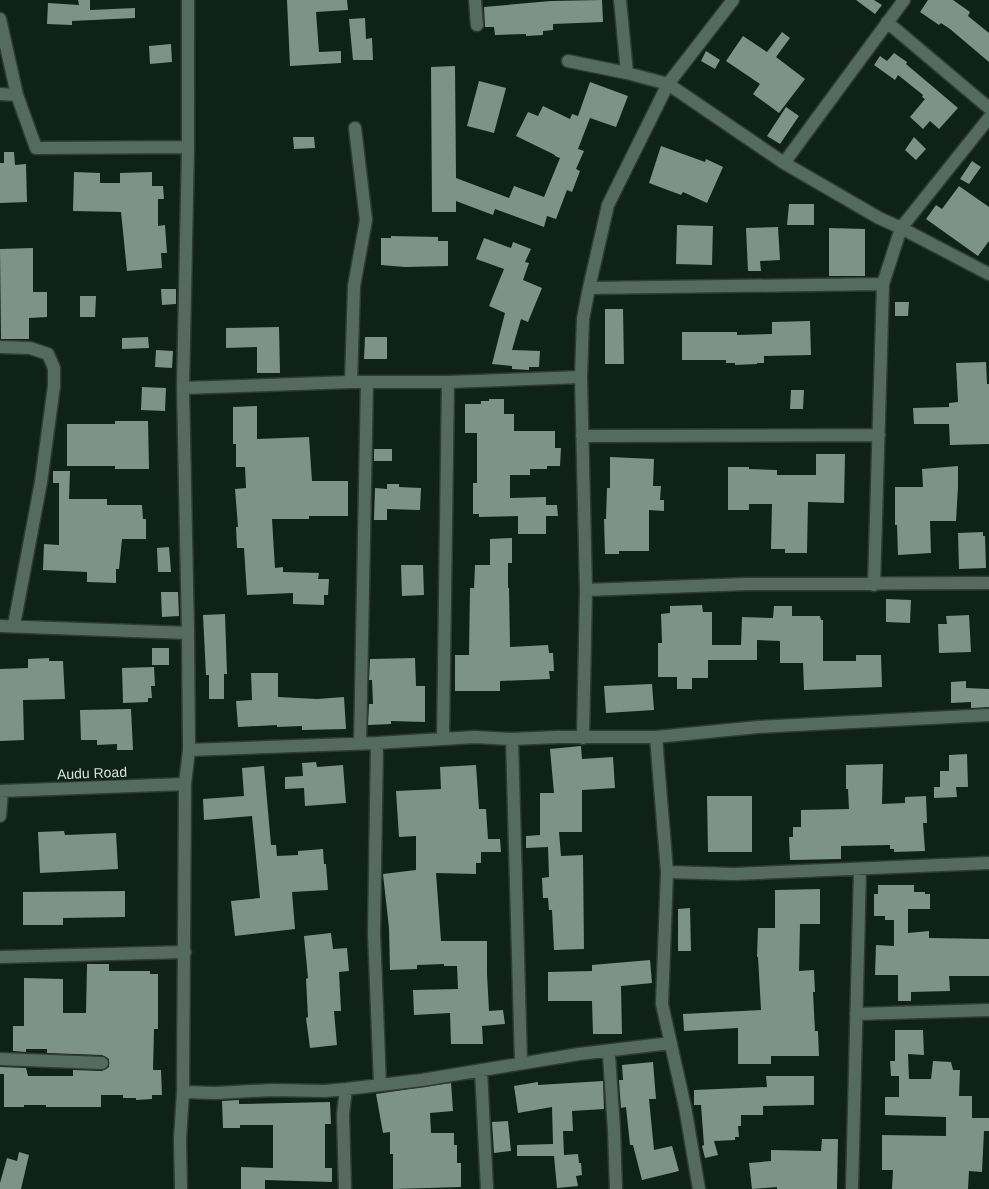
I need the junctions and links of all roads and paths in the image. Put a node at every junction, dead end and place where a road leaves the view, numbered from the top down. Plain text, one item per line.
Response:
1 (188, 0) edge
2 (475, 0) edge
3 (620, 0) edge
4 (733, 0) edge
5 (904, 0) edge
6 (0, 19) edge
7 (887, 22) junction
8 (477, 25) dead end
9 (568, 61) dead end
10 (627, 74) junction
11 (668, 84) junction
12 (0, 94) edge
13 (17, 95) junction
14 (989, 108) edge
15 (989, 118) edge
16 (354, 128) dead end
17 (188, 147) junction
18 (784, 163) junction
19 (900, 228) junction
20 (989, 274) edge
21 (883, 284) junction
22 (589, 288) junction
23 (0, 347) edge
24 (581, 377) junction
25 (351, 382) junction
26 (367, 382) junction
27 (448, 382) junction
28 (183, 388) junction
29 (879, 435) junction
30 (582, 436) junction
31 (989, 583) edge
32 (874, 585) junction
33 (586, 590) junction
34 (14, 625) junction
35 (0, 626) edge
36 (188, 633) junction
37 (989, 715) edge
38 (656, 737) junction
39 (583, 738) junction
40 (443, 739) junction
41 (512, 739) junction
42 (378, 743) junction
43 (360, 744) junction
44 (189, 750) junction
45 (185, 784) junction
46 (1, 791) edge
47 (0, 816) edge
48 (989, 863) edge
49 (860, 870) junction
50 (667, 872) junction
51 (185, 952) junction
52 (0, 957) edge
53 (989, 1010) edge
54 (856, 1014) junction
55 (671, 1043) junction
56 (609, 1055) dead end
57 (0, 1059) edge
58 (102, 1063) dead end
59 (521, 1063) junction
60 (481, 1070) junction
61 (380, 1084) junction
62 (346, 1088) junction
63 (183, 1092) junction
64 (181, 1189) edge
65 (345, 1189) edge
66 (487, 1189) edge
67 (616, 1189) edge
68 (699, 1189) edge
69 (852, 1189) edge

1 - 17 street
2 - 8 street
3 - 10 street
4 - 11 street
5 - 7 street
6 - 13 street
7 - 14 street
7 - 18 street
9 - 10 street
10 - 11 street
11 - 18 street
11 - 22 street
12 - 13 street
13 - 17 street
15 - 19 street
16 - 25 street
17 - 28 street
18 - 19 street
19 - 20 street
19 - 21 street
21 - 22 street
21 - 29 street
22 - 24 street
23 - 34 street
24 - 27 street
24 - 30 street
25 - 26 street
25 - 28 street
26 - 27 street
26 - 43 street
27 - 40 street
28 - 36 street
29 - 30 street
29 - 32 street
30 - 33 street
31 - 32 street
32 - 33 street
33 - 39 street
34 - 35 street
34 - 36 street
36 - 44 street
37 - 38 street
38 - 39 street
38 - 50 street
39 - 41 street
40 - 41 street
40 - 42 street
41 - 59 street
42 - 43 street
42 - 61 street
43 - 44 street
44 - 45 street
45 - 46 street, Audu Road
45 - 51 street
46 - 47 street
48 - 49 street
49 - 50 street
49 - 54 street
50 - 55 street
51 - 52 street
51 - 63 street
53 - 54 street
54 - 69 street
55 - 59 street
55 - 68 street
56 - 67 street
57 - 58 street
59 - 60 street
60 - 61 street
60 - 66 street
61 - 62 street
62 - 63 street
62 - 65 street
63 - 64 street

